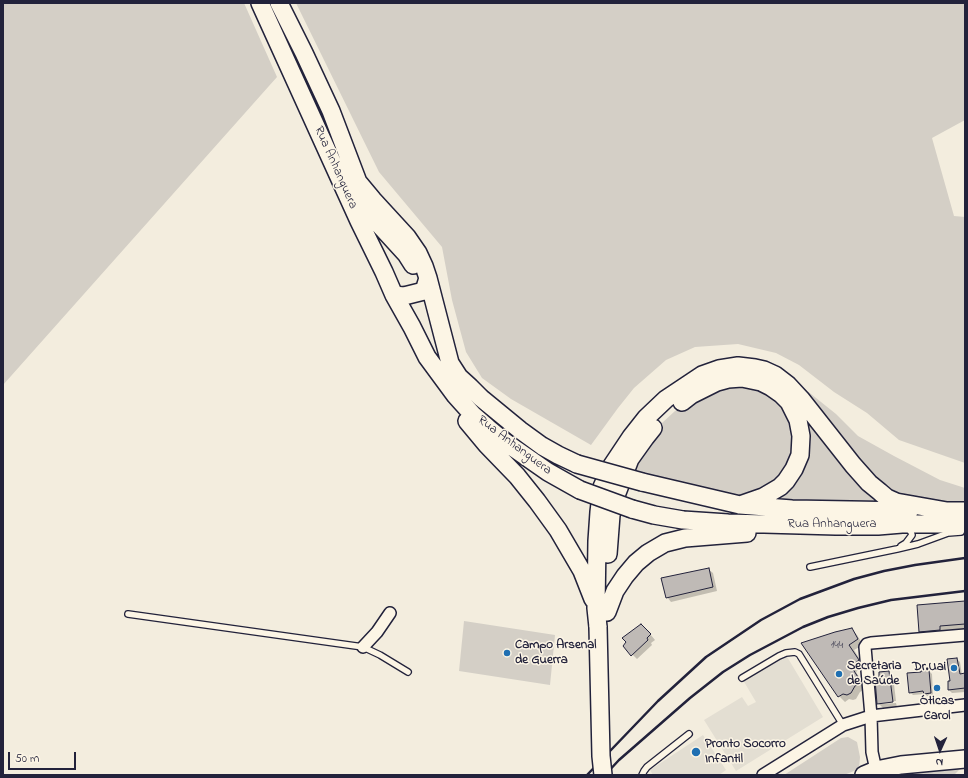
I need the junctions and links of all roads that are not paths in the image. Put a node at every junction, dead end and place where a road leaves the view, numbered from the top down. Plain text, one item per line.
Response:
1 (260, 3) edge
2 (279, 3) edge
3 (335, 168) junction
4 (426, 285) junction
5 (394, 295) junction
6 (427, 357) junction
7 (441, 376) junction
8 (740, 505) junction
9 (947, 511) junction
10 (965, 511) edge
11 (902, 524) junction
12 (965, 524) edge
13 (878, 526) junction
14 (965, 532) edge
15 (897, 549) junction
16 (810, 567) dead end
17 (390, 612) dead end
18 (128, 614) dead end
19 (602, 619) junction
20 (965, 636) edge
21 (363, 648) junction
22 (408, 672) dead end
23 (742, 678) dead end
24 (965, 705) edge
25 (871, 716) junction
26 (843, 725) junction
27 (689, 734) dead end
28 (965, 759) edge
29 (870, 772) edge
30 (603, 775) edge
31 (612, 775) edge
32 (642, 775) edge
33 (763, 775) edge

1 - 3 main road, Rua Anhanguera
2 - 4 main road, Rua Anhanguera
3 - 4 main road
3 - 5 main road, Rua Anhanguera
4 - 5 main road
4 - 7 main road
4 - 8 main road, Rua Anhanguera, bridge
5 - 6 main road, Rua Anhanguera
6 - 7 main road, Rua Anhanguera
6 - 19 main road
7 - 13 main road, Rua Anhanguera, bridge
8 - 9 main road, Rua Anhanguera
8 - 19 main road
9 - 10 main road, Rua Anhanguera
9 - 19 main road
11 - 12 main road, Rua Anhanguera
11 - 13 main road, Rua Anhanguera
11 - 15 lane
13 - 19 main road
14 - 15 lane
15 - 16 lane
17 - 21 street
18 - 21 lane
19 - 30 main road, bridge
19 - 31 main road
20 - 25 street
21 - 22 lane
23 - 26 lane
24 - 25 street
25 - 26 street
25 - 29 street
26 - 33 street
27 - 32 lane
28 - 29 main road

